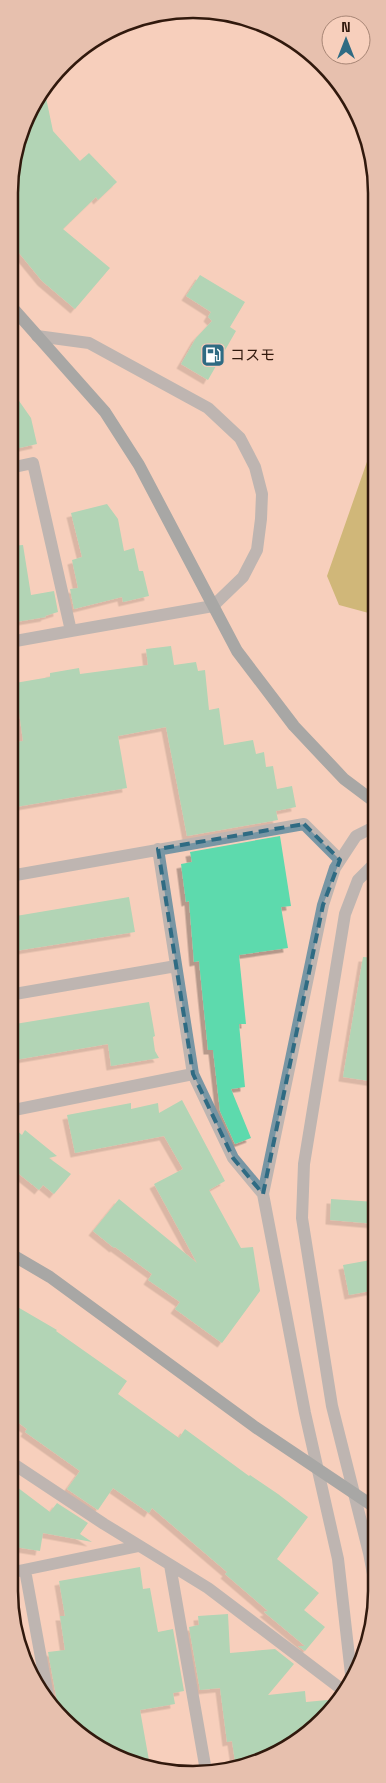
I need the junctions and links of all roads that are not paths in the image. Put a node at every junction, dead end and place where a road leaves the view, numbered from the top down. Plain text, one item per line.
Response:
1 (18, 314) edge
2 (38, 336) junction
3 (18, 466) edge
4 (213, 606) junction
5 (70, 631) junction
6 (18, 641) edge
7 (368, 797) edge
8 (368, 830) edge
9 (158, 849) junction
10 (340, 860) junction
11 (368, 870) edge
12 (18, 875) edge
13 (176, 966) junction
14 (18, 993) edge
15 (193, 1074) junction
16 (18, 1109) edge
17 (263, 1194) junction
18 (18, 1258) edge
19 (18, 1467) edge
20 (317, 1468) junction
21 (354, 1494) junction
22 (368, 1503) edge
23 (140, 1546) junction
24 (368, 1549) edge
25 (170, 1564) junction
26 (25, 1570) junction
27 (18, 1571) edge
28 (350, 1667) edge
29 (46, 1687) edge
30 (339, 1687) edge
31 (205, 1765) edge

1 - 2 street
2 - 4 street
2 - 4 street
3 - 5 street
4 - 5 street
4 - 7 street
5 - 6 street
8 - 10 street
9 - 10 street
9 - 12 street
9 - 13 street
10 - 17 street
11 - 21 street
13 - 14 street
13 - 15 street
15 - 16 street
15 - 17 street
17 - 20 street
18 - 20 street
19 - 23 street
20 - 21 street
20 - 28 street
21 - 22 street
21 - 24 street
23 - 25 street
23 - 26 street
25 - 30 street
25 - 31 street
26 - 27 street
26 - 29 street

